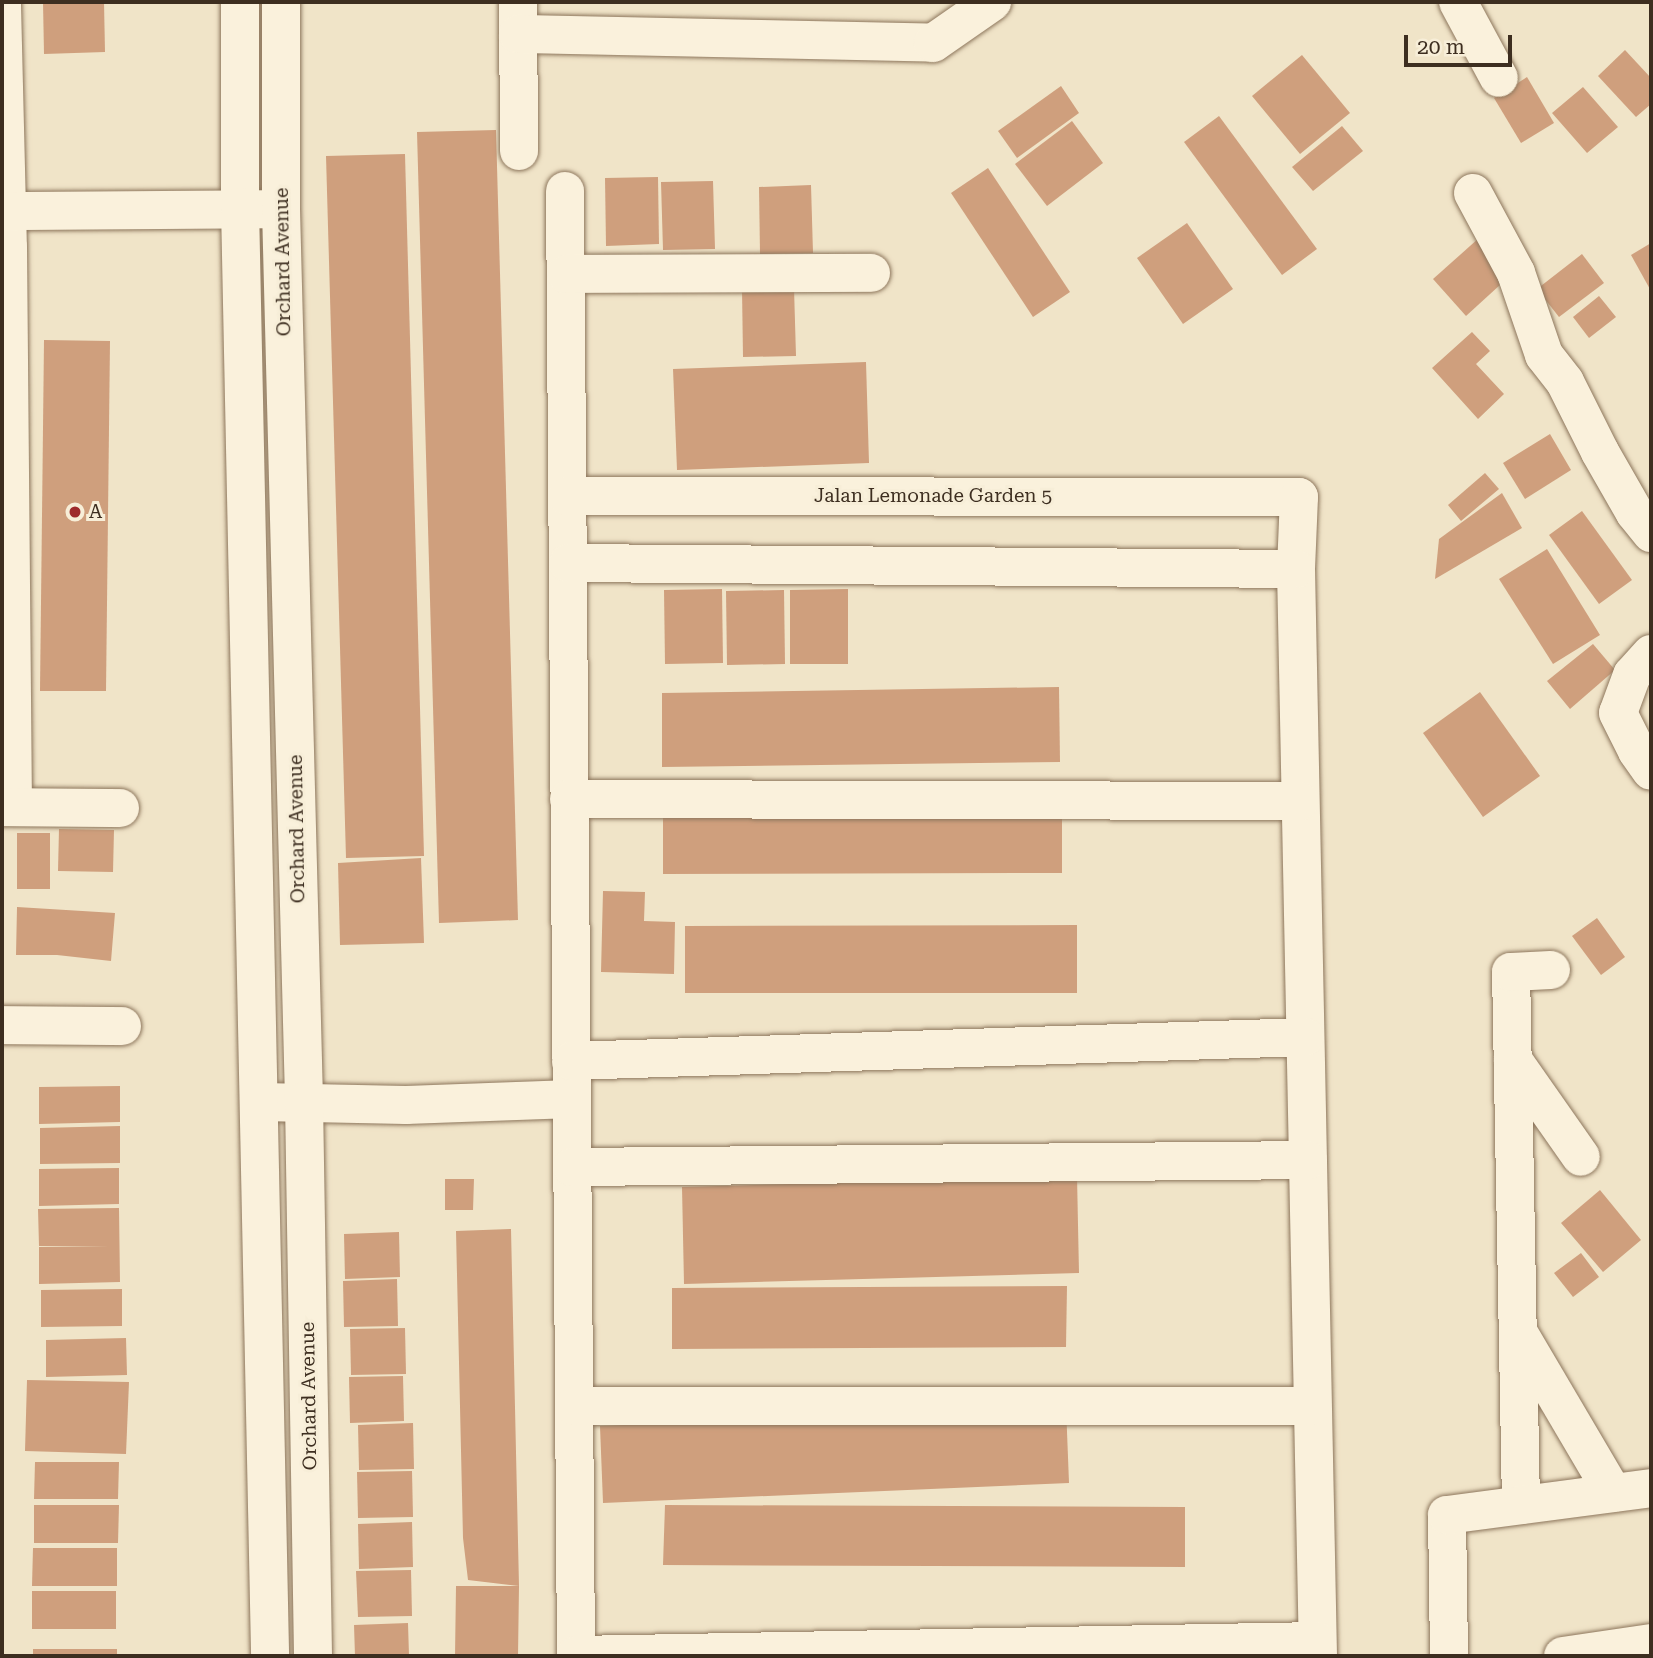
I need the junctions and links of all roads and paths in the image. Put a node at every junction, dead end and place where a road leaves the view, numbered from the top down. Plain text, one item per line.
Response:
1 (240, 2) edge
2 (281, 2) edge
3 (992, 2) edge
4 (2, 5) edge
5 (1466, 5) edge
6 (518, 18) edge
7 (1499, 78) dead end
8 (519, 150) dead end
9 (565, 191) dead end
10 (1473, 192) dead end
11 (240, 207) junction
12 (281, 209) junction
13 (5, 212) edge
14 (871, 272) dead end
15 (566, 274) junction
16 (567, 496) junction
17 (5, 502) edge
18 (1651, 533) edge
19 (6, 561) edge
20 (568, 563) junction
21 (1296, 569) junction
22 (1651, 654) edge
23 (1651, 771) edge
24 (569, 799) junction
25 (1300, 801) junction
26 (8, 807) edge
27 (120, 808) dead end
28 (1551, 970) dead end
29 (2, 1025) edge
30 (122, 1026) dead end
31 (1305, 1037) junction
32 (1513, 1060) junction
33 (571, 1061) junction
34 (572, 1099) junction
35 (304, 1101) junction
36 (261, 1102) junction
37 (1581, 1157) dead end
38 (1308, 1160) junction
39 (572, 1167) junction
40 (1518, 1332) junction
41 (574, 1406) junction
42 (1312, 1406) junction
43 (1651, 1488) edge
44 (1613, 1493) junction
45 (1521, 1505) junction
46 (1651, 1643) edge
47 (1318, 1648) edge
48 (576, 1655) edge
49 (270, 1656) edge
50 (313, 1656) edge
51 (1449, 1656) edge
52 (1563, 1656) edge

1 - 11 street
2 - 12 street, Orchard Avenue
3 - 6 street
4 - 13 street
5 - 7 street
6 - 8 street
9 - 15 street
10 - 18 street
11 - 12 street
11 - 13 street
11 - 36 street
12 - 35 street, Orchard Avenue
13 - 17 street
14 - 15 street
15 - 16 street
16 - 20 street
16 - 21 street, Jalan Lemonade Garden 5
17 - 19 street
19 - 26 street
20 - 21 street
20 - 24 street
21 - 25 street
22 - 23 street
24 - 25 street
24 - 33 street
25 - 31 street
26 - 27 street
28 - 32 street
29 - 30 street
31 - 33 street
31 - 38 street
32 - 37 street
32 - 40 street
33 - 34 street
34 - 35 street
34 - 39 street
35 - 36 street
35 - 50 street, Orchard Avenue
36 - 49 street
38 - 39 street
38 - 42 street
39 - 41 street
40 - 44 street
40 - 45 street
41 - 42 street
41 - 48 street
42 - 47 street
43 - 44 street
44 - 45 street
45 - 51 street
46 - 52 street
47 - 48 street

